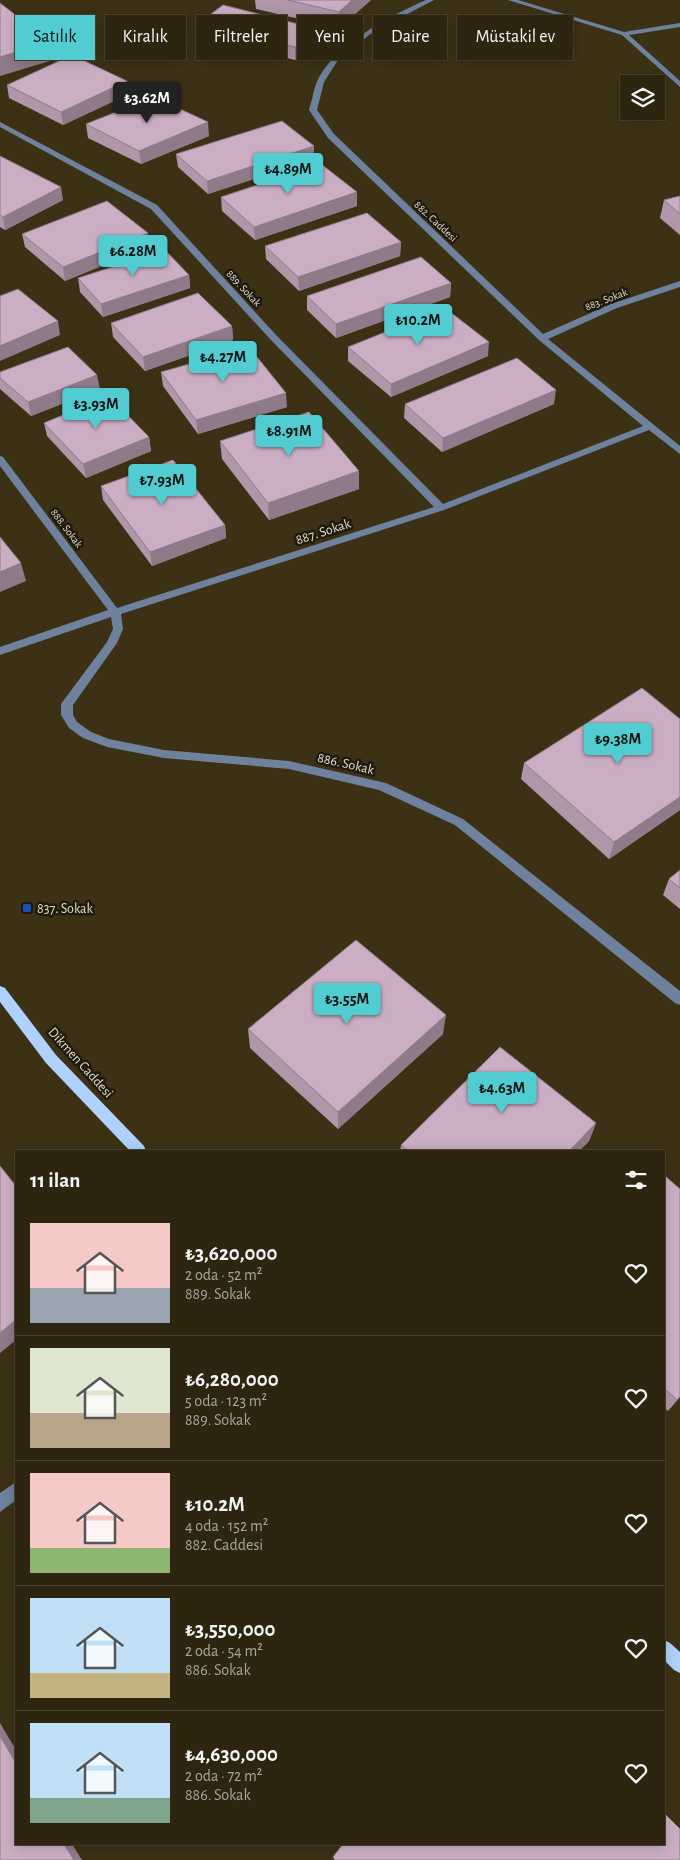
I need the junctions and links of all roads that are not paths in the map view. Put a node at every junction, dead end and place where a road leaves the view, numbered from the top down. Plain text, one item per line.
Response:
1 (431, 0) edge
2 (510, 0) edge
3 (680, 25) edge
4 (624, 34) junction
5 (680, 86) edge
6 (0, 124) edge
7 (680, 284) edge
8 (542, 338) junction
9 (651, 426) junction
10 (680, 451) edge
11 (0, 459) edge
12 (441, 508) junction
13 (115, 612) junction
14 (0, 651) edge
15 (0, 992) edge
16 (680, 999) edge
17 (138, 1150) edge
18 (15, 1491) edge
19 (0, 1504) edge
20 (665, 1651) edge
21 (680, 1664) edge

1 - 8 street, 882. Caddesi
2 - 4 street
3 - 4 street
4 - 5 street
6 - 12 street, 889. Sokak
7 - 8 street, 883. Sokak
8 - 9 street, 882. Caddesi
9 - 10 street, 882. Caddesi
9 - 12 street, 887. Sokak
11 - 13 street, 888. Sokak
12 - 13 street, 887. Sokak
13 - 14 street, 887. Sokak
13 - 16 street, 886. Sokak
15 - 17 main road, Dikmen Caddesi
18 - 19 street
20 - 21 main road

